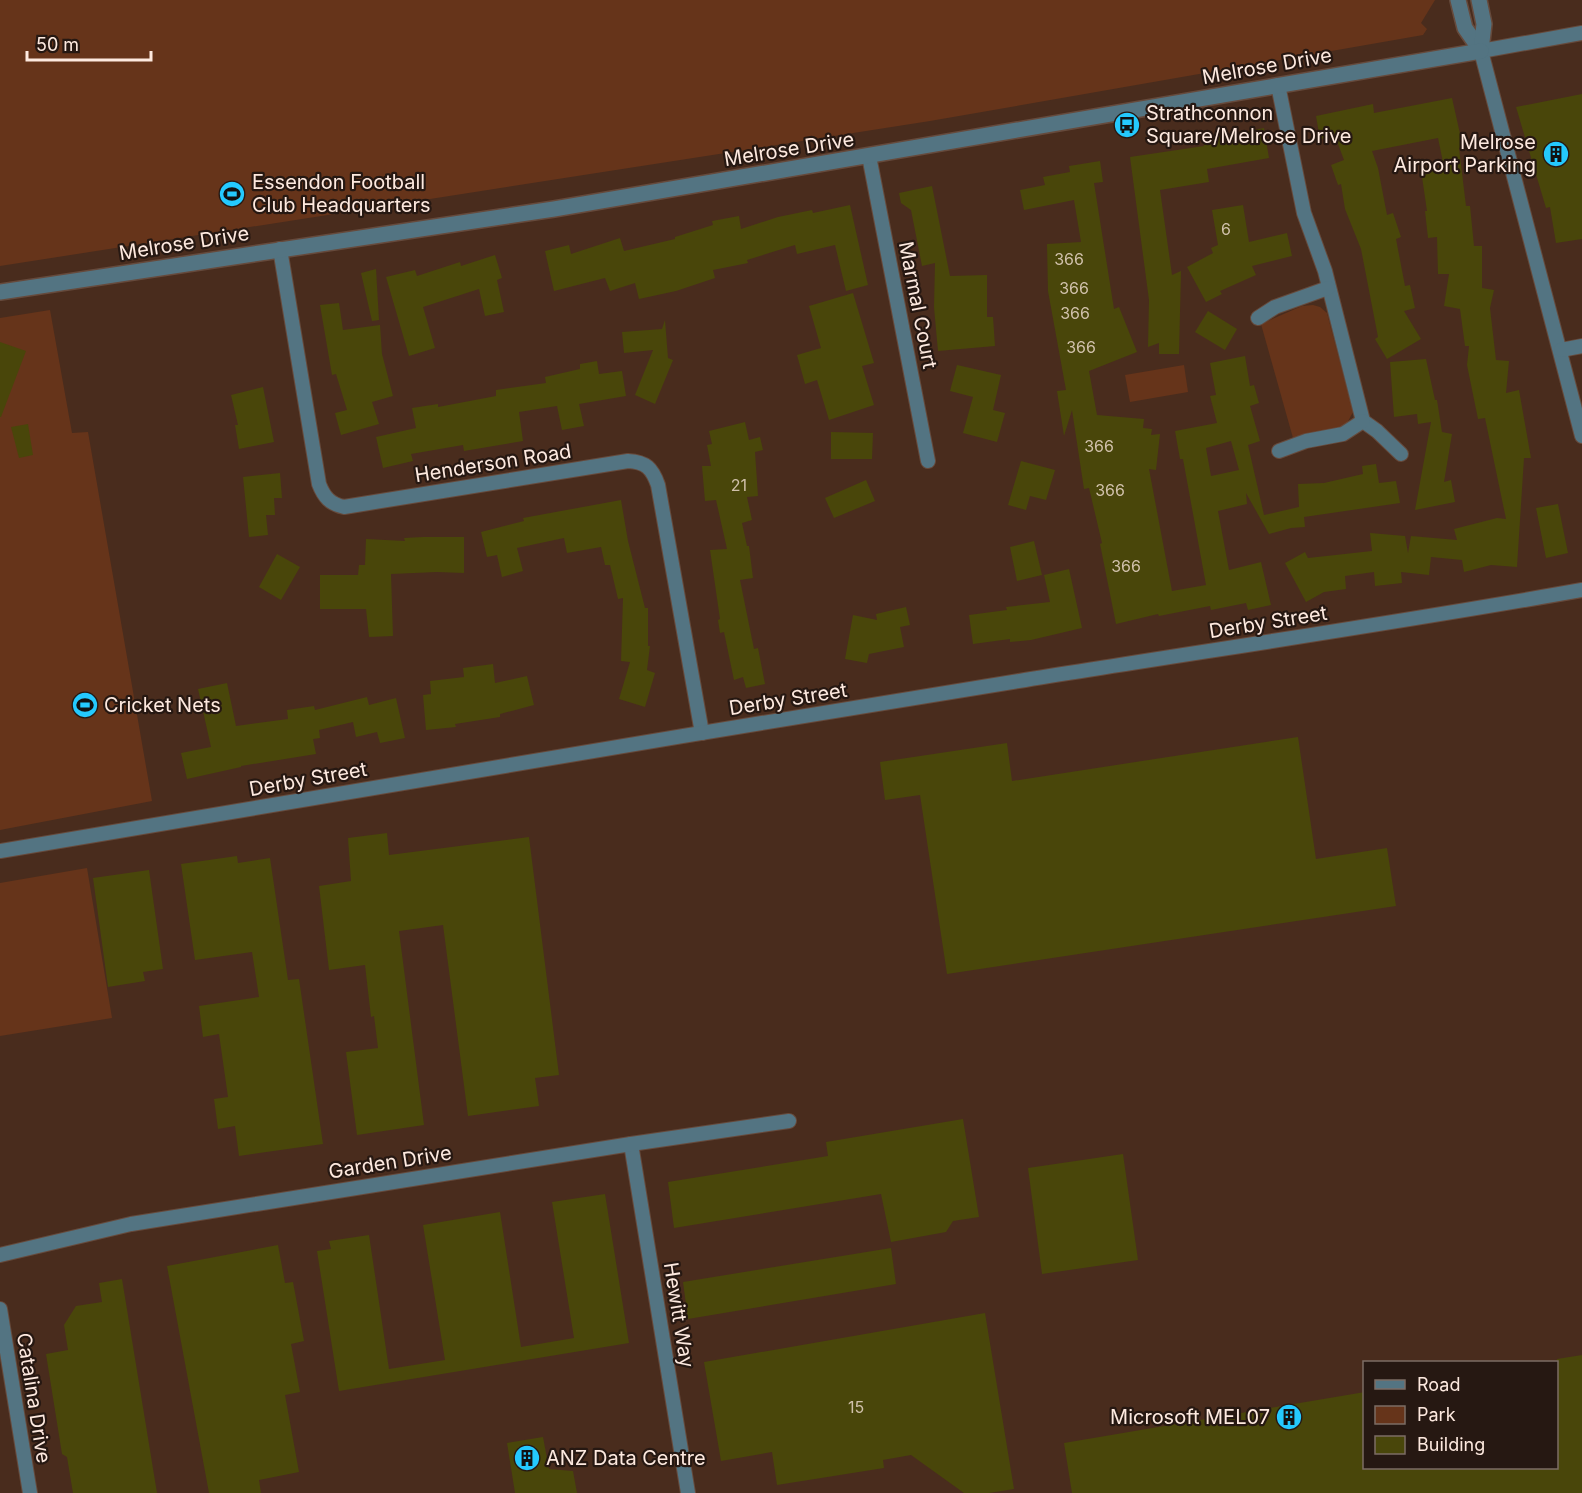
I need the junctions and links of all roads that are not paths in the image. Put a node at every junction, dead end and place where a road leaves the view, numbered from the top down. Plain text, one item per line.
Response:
1 (1458, 0) edge
2 (1479, 0) edge
3 (1582, 33) edge
4 (1481, 51) junction
5 (1278, 85) junction
6 (869, 156) junction
7 (280, 249) junction
8 (1328, 288) junction
9 (0, 292) edge
10 (1258, 318) dead end
11 (1582, 346) edge
12 (1561, 350) junction
13 (1363, 421) junction
14 (1582, 436) edge
15 (1279, 451) dead end
16 (1401, 454) dead end
17 (928, 461) dead end
18 (1582, 590) edge
19 (702, 733) junction
20 (0, 851) edge
21 (789, 1121) dead end
22 (631, 1144) junction
23 (0, 1255) edge
24 (0, 1309) edge
25 (30, 1493) edge
26 (688, 1493) edge

1 - 4 street
2 - 4 street
3 - 4 street, Melrose Drive
4 - 5 street, Melrose Drive
4 - 12 street
5 - 6 street, Melrose Drive
5 - 8 street
6 - 7 street, Melrose Drive
6 - 17 street, Marmal Court
7 - 9 street, Melrose Drive
7 - 19 street, Henderson Road
8 - 10 street
8 - 13 street
11 - 12 street
12 - 14 street
13 - 15 street
13 - 16 street
18 - 19 street, Derby Street
19 - 20 street, Derby Street
21 - 22 street, Garden Drive
22 - 23 street, Garden Drive
22 - 26 street, Hewitt Way
24 - 25 street, Catalina Drive

